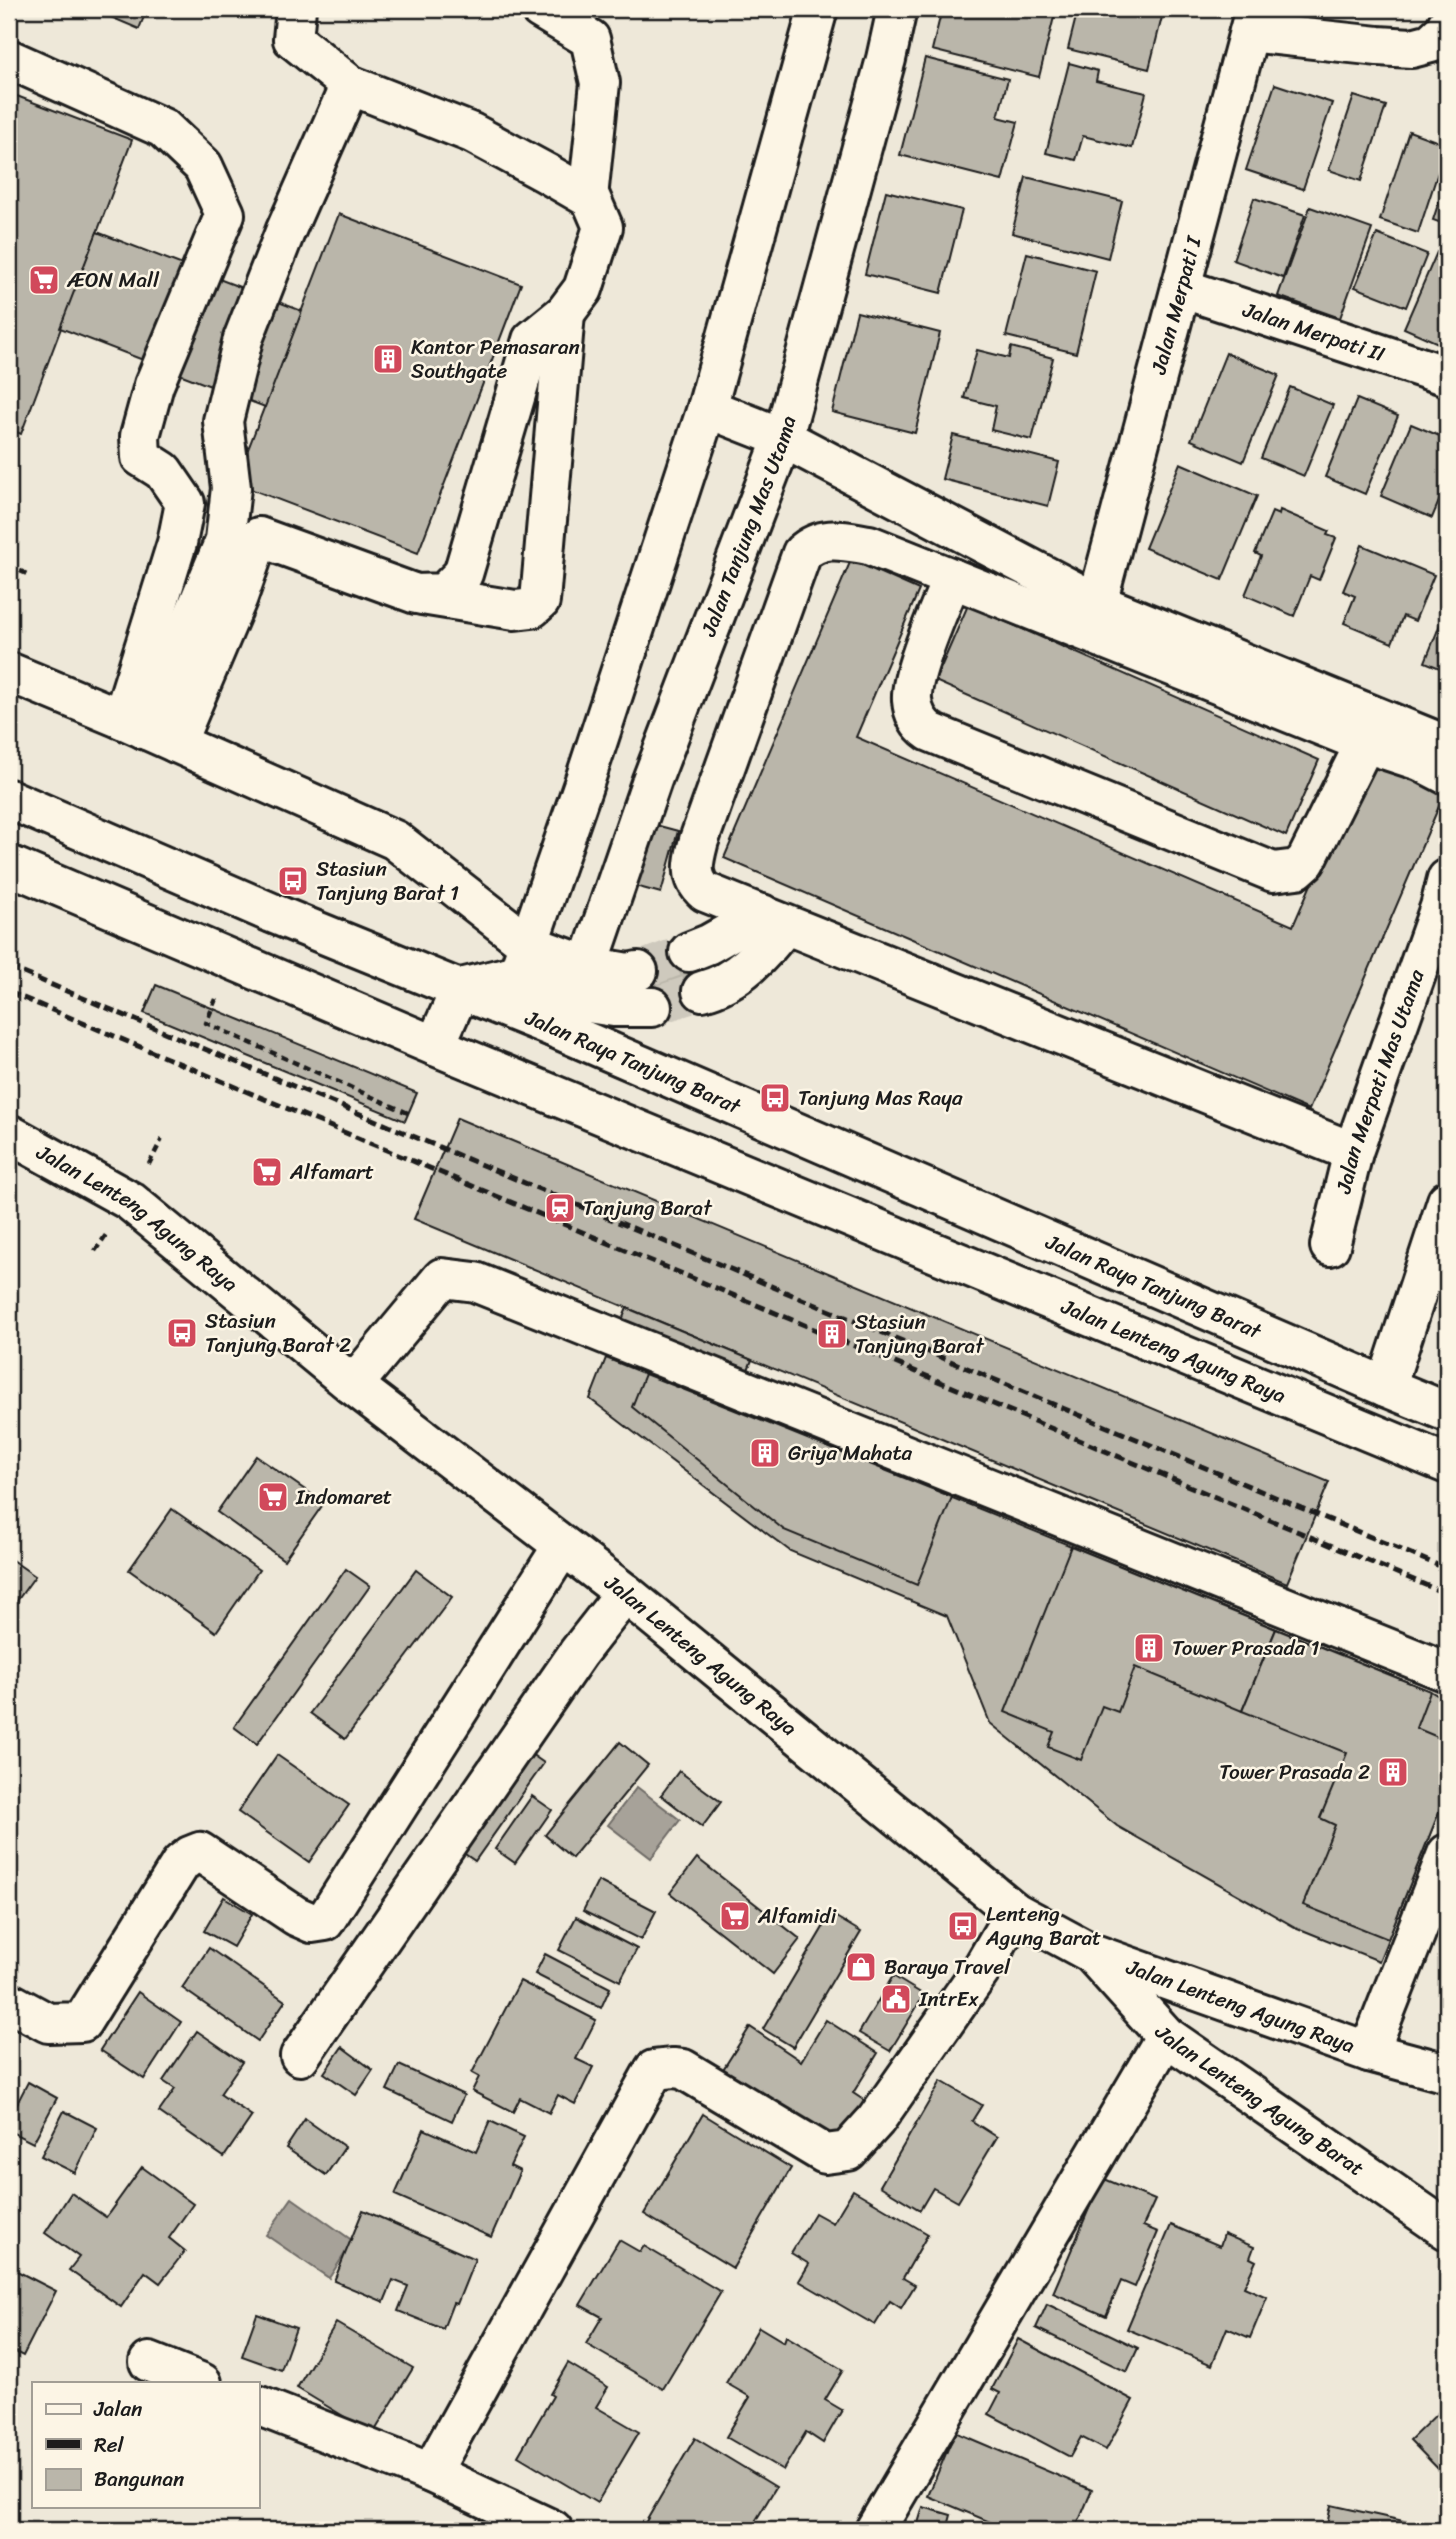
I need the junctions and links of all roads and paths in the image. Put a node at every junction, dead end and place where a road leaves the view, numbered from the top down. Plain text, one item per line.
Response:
1 (296, 9) edge
2 (540, 9) edge
3 (818, 9) edge
4 (897, 9) edge
5 (1252, 20) edge
6 (1447, 25) edge
7 (9, 59) edge
8 (350, 85) junction
9 (588, 197) junction
10 (1181, 288) junction
11 (565, 313) junction
12 (1447, 376) edge
13 (707, 408) junction
14 (783, 438) junction
15 (9, 566) edge
16 (27, 574) dead end
17 (952, 578) junction
18 (416, 594) junction
19 (1097, 603) junction
20 (9, 672) edge
21 (148, 731) junction
22 (1365, 743) junction
23 (1447, 746) edge
24 (1447, 775) edge
25 (9, 799) edge
26 (9, 865) edge
27 (1447, 879) edge
28 (774, 919) junction
29 (689, 952) tunnel mouth
30 (232, 959) junction
31 (523, 959) junction
32 (638, 971) tunnel mouth
33 (461, 988) junction
34 (702, 991) tunnel mouth
35 (571, 997) junction
36 (652, 1007) tunnel mouth
37 (435, 1046) junction
38 (408, 1113) dead end
39 (9, 1134) edge
40 (1353, 1152) junction
41 (1447, 1201) edge
42 (1330, 1246) dead end
43 (353, 1385) junction
44 (1386, 1387) junction
45 (1447, 1412) edge
46 (1447, 1464) edge
47 (562, 1547) junction
48 (625, 1593) junction
49 (1447, 1672) edge
50 (1447, 1854) edge
51 (1014, 1912) junction
52 (1091, 1953) junction
53 (9, 2002) edge
54 (1166, 2036) junction
55 (1369, 2052) junction
56 (300, 2056) dead end
57 (1447, 2073) edge
58 (1447, 2230) edge
59 (149, 2362) dead end
60 (199, 2382) edge
61 (259, 2406) edge
62 (431, 2473) junction
63 (553, 2530) edge
64 (875, 2530) edge

1 - 8 street
2 - 9 street
3 - 13 street
4 - 14 street, Jalan Tanjung Mas Utama
5 - 6 street
5 - 10 street, Jalan Merpati I
7 - 21 street
8 - 9 street
8 - 21 street
9 - 11 street
10 - 12 street, Jalan Merpati II
10 - 19 street, Jalan Merpati I
11 - 18 street
11 - 18 street
13 - 14 street
13 - 31 street
14 - 19 street
14 - 35 street, Jalan Tanjung Mas Utama
15 - 16 path
17 - 22 street
17 - 22 street
17 - 28 street
18 - 21 street
19 - 23 street
20 - 21 street
21 - 31 street
22 - 24 street
25 - 33 street, Jalan Raya Tanjung Barat
26 - 30 street, Jalan Lenteng Agung Raya
27 - 40 street, Jalan Merpati Mas Utama
28 - 29 street
28 - 34 street
28 - 40 street
30 - 37 street, Jalan Lenteng Agung Raya
30 - 38 path
31 - 33 street
31 - 35 street
32 - 35 street
33 - 35 street, Jalan Raya Tanjung Barat
33 - 37 street
35 - 36 street
35 - 44 street, Jalan Raya Tanjung Barat
37 - 46 street, Jalan Lenteng Agung Raya
39 - 43 street, Jalan Lenteng Agung Raya
40 - 42 street, Jalan Merpati Mas Utama
41 - 44 street
43 - 47 street, Jalan Lenteng Agung Raya
43 - 49 street
44 - 45 street, Jalan Raya Tanjung Barat
47 - 48 street, Jalan Lenteng Agung Raya
47 - 53 street
48 - 51 street, Jalan Lenteng Agung Raya
48 - 56 street
50 - 55 street
51 - 52 street, Jalan Lenteng Agung Raya
51 - 62 street
52 - 54 street, Jalan Lenteng Agung Barat
52 - 55 street, Jalan Lenteng Agung Raya
54 - 58 street, Jalan Lenteng Agung Barat
54 - 64 street
55 - 57 street, Jalan Lenteng Agung Raya
59 - 60 street
61 - 62 street
62 - 63 street

